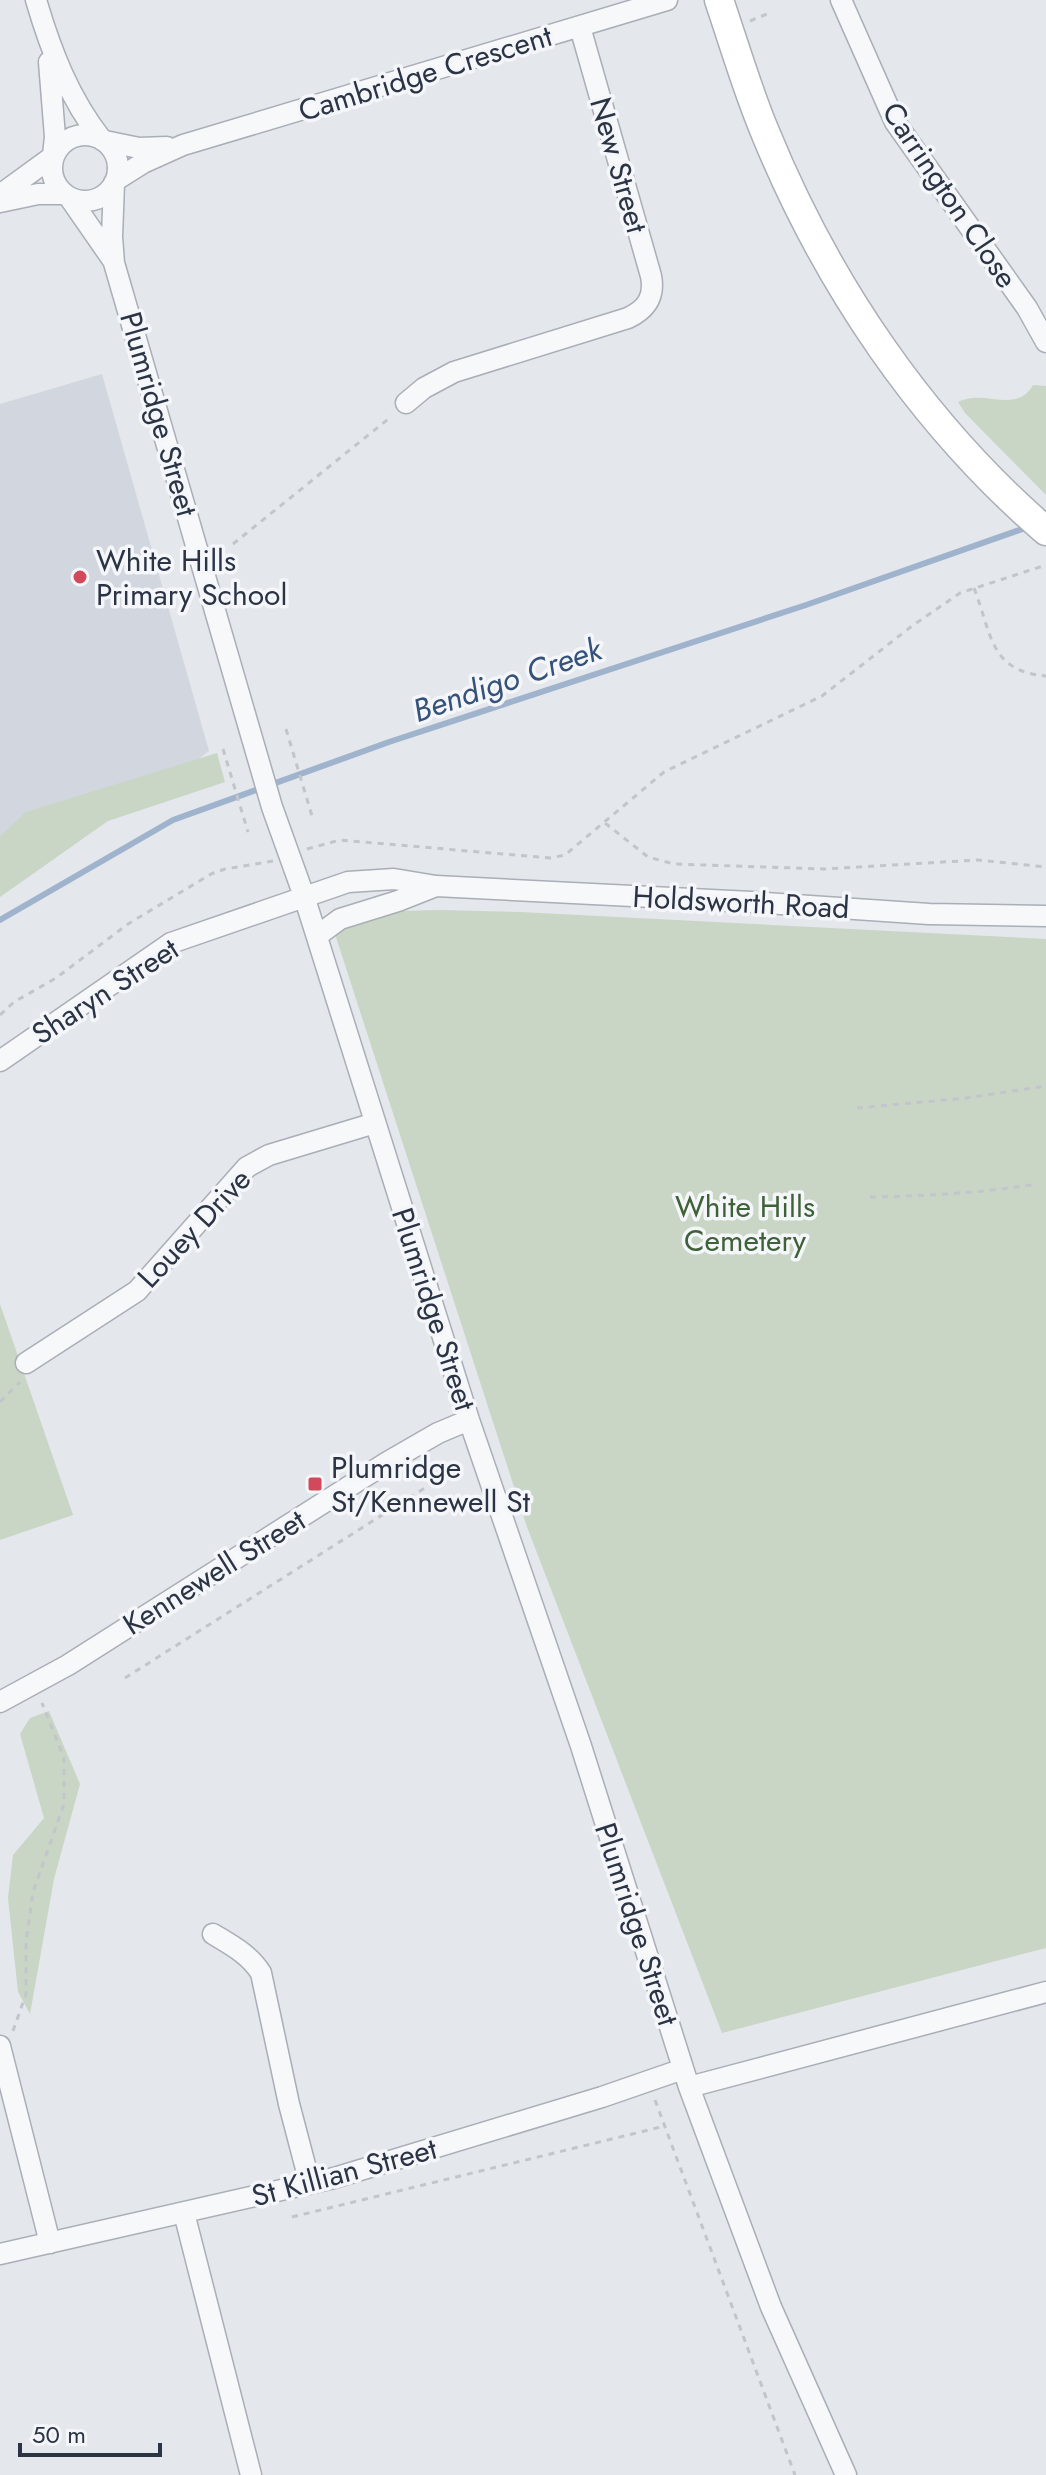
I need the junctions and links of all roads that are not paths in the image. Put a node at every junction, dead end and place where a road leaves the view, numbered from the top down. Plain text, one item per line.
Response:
1 (36, 0) edge
2 (667, 0) edge
3 (719, 0) edge
4 (841, 0) edge
5 (580, 27) junction
6 (47, 38) junction
7 (103, 140) junction
8 (183, 145) junction
9 (52, 156) junction
10 (115, 182) junction
11 (0, 195) edge
12 (66, 196) junction
13 (0, 202) edge
14 (114, 263) junction
15 (1046, 342) edge
16 (406, 403) road end
17 (1046, 531) edge
18 (436, 886) junction
19 (304, 896) junction
20 (1046, 916) edge
21 (317, 936) junction
22 (0, 1061) edge
23 (375, 1123) junction
24 (26, 1370) road end
25 (469, 1420) junction
26 (0, 1702) edge
27 (213, 1934) dead end
28 (1046, 1992) edge
29 (6, 2038) edge
30 (686, 2078) junction
31 (310, 2184) junction
32 (184, 2213) junction
33 (50, 2243) junction
34 (0, 2254) edge
35 (251, 2475) edge
36 (846, 2475) edge

1 - 6 street
2 - 5 street, Cambridge Crescent
3 - 17 main road
4 - 15 street, Carrington Close
5 - 8 street, Cambridge Crescent
5 - 16 street, New Street
6 - 7 street
6 - 9 street
7 - 8 street, Cambridge Crescent
7 - 9 street
7 - 10 street
8 - 10 street, Cambridge Crescent
9 - 11 street
9 - 12 street
10 - 12 street
10 - 14 street, Plumridge Street
12 - 13 street
12 - 14 street, Plumridge Street
14 - 19 street, Plumridge Street
18 - 19 street, Holdsworth Road
18 - 20 street, Holdsworth Road
18 - 21 street, Holdsworth Road
19 - 21 street, Plumridge Street
19 - 22 street, Sharyn Street
21 - 23 street, Plumridge Street
23 - 24 street, Louey Drive
23 - 25 street, Plumridge Street
25 - 26 street, Kennewell Street
25 - 30 street, Plumridge Street
27 - 31 street
28 - 30 street, St Killian Street
29 - 33 street
30 - 31 street, St Killian Street
30 - 36 street, Plumridge Street
31 - 32 street, St Killian Street
32 - 33 street, St Killian Street
32 - 35 street
33 - 34 street, St Killian Street

